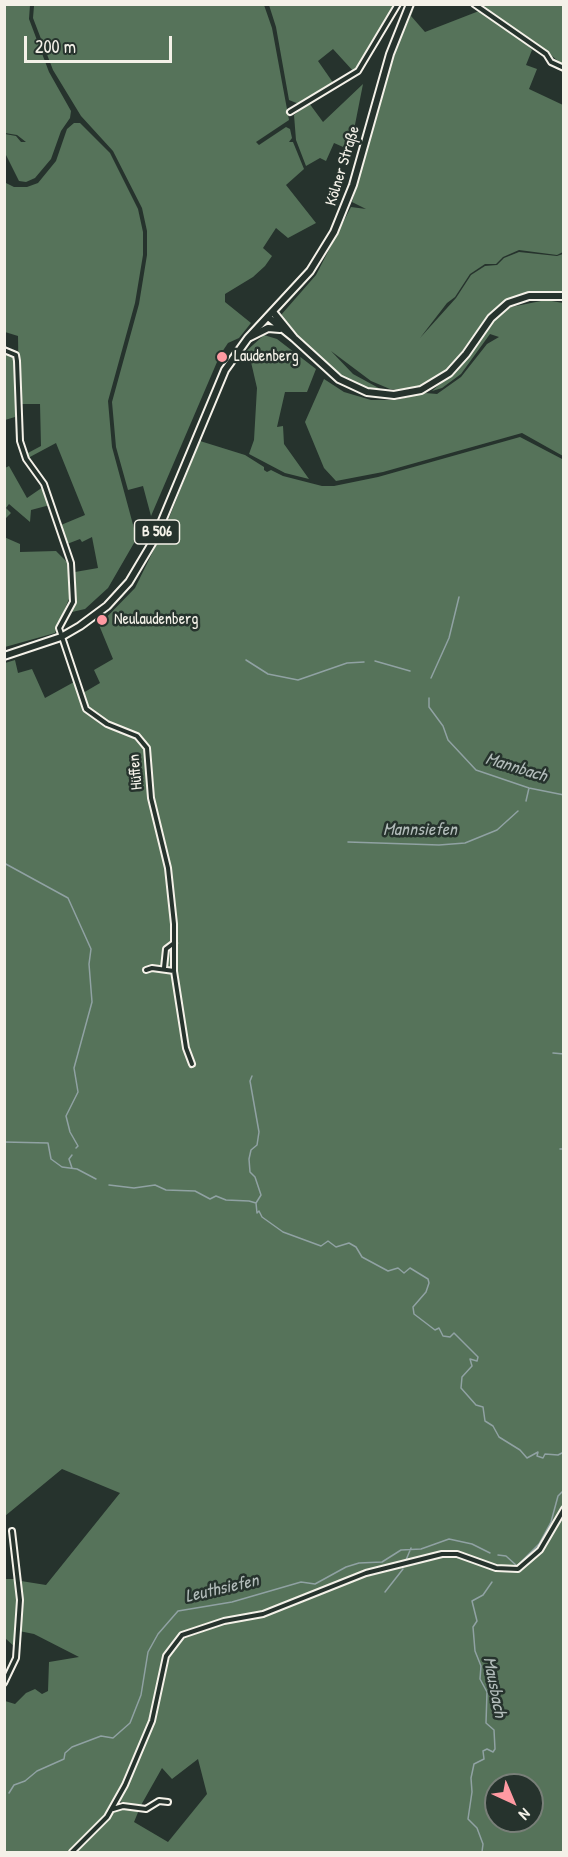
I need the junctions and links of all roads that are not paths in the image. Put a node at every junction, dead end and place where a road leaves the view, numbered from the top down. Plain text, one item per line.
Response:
1 (398, 4) edge
2 (410, 4) edge
3 (474, 4) edge
4 (564, 68) edge
5 (290, 112) dead end
6 (564, 296) edge
7 (270, 314) junction
8 (280, 329) junction
9 (248, 338) junction
10 (294, 338) junction
11 (4, 350) edge
12 (67, 615) junction
13 (75, 617) dead end
14 (61, 637) junction
15 (4, 656) edge
16 (175, 943) junction
17 (164, 968) junction
18 (146, 970) dead end
19 (174, 971) junction
20 (192, 1064) dead end
21 (564, 1509) edge
22 (12, 1532) dead end
23 (4, 1683) edge
24 (168, 1802) dead end
25 (112, 1809) junction
26 (72, 1852) edge

1 - 5 street
2 - 7 main road, Kölner Straße / B 506
3 - 4 street
6 - 10 main road
7 - 8 main road
7 - 9 main road, B 506
7 - 10 main road
8 - 9 main road
8 - 10 main road
9 - 14 main road, B 506
11 - 12 street
12 - 13 street
12 - 14 street
14 - 15 main road, B 506
14 - 16 street, Hüffen
16 - 17 street, Hüffen
16 - 19 street, Hüffen
17 - 18 street
17 - 19 street
19 - 20 street, Hüffen
21 - 25 street
22 - 23 street
24 - 25 street
25 - 26 street

